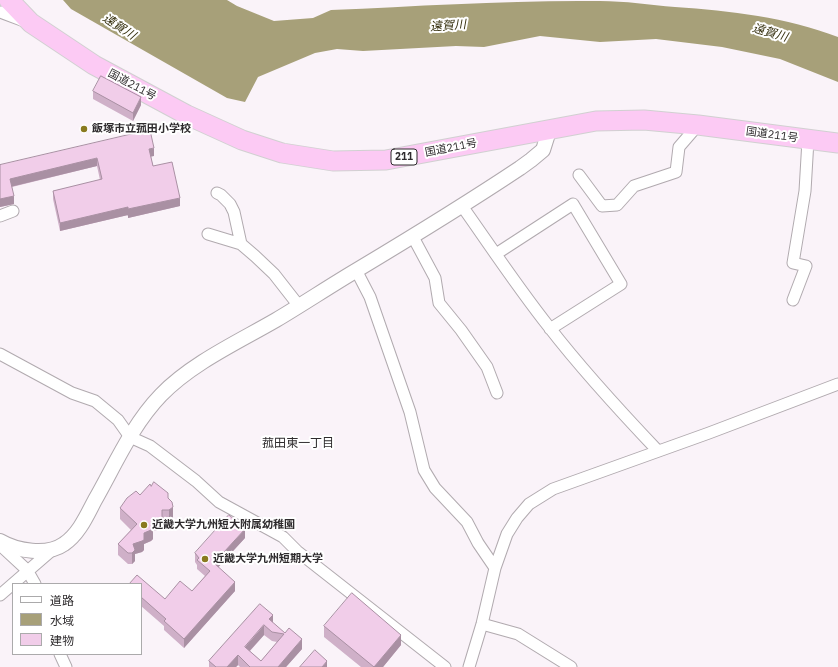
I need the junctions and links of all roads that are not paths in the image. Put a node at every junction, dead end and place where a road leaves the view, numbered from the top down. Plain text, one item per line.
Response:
1 (9, 0) edge
2 (0, 12) edge
3 (31, 23) junction
4 (698, 125) junction
5 (549, 131) junction
6 (808, 140) junction
7 (836, 143) edge
8 (579, 175) dead end
9 (217, 193) dead end
10 (462, 206) junction
11 (13, 211) dead end
12 (0, 216) edge
13 (208, 234) dead end
14 (413, 237) junction
15 (241, 244) junction
16 (496, 254) junction
17 (356, 270) junction
18 (793, 300) dead end
19 (298, 306) junction
20 (550, 329) junction
21 (1, 356) edge
22 (838, 384) edge
23 (497, 393) dead end
24 (130, 438) junction
25 (658, 451) junction
26 (0, 540) edge
27 (0, 545) edge
28 (52, 550) junction
29 (495, 568) junction
30 (27, 570) junction
31 (13, 583) edge
32 (34, 583) edge
33 (12, 584) edge
34 (0, 595) edge
35 (482, 624) junction
36 (60, 655) edge
37 (66, 667) edge
38 (444, 667) edge
39 (468, 667) edge
40 (571, 667) edge

1 - 3 highway, 国道211号 / 211
2 - 3 street
3 - 5 highway, 国道211号 / 211
4 - 5 highway, 国道211号 / 211
4 - 6 highway, 国道211号 / 211
4 - 8 street
5 - 10 street
6 - 7 highway, 国道211号 / 211
6 - 18 street
9 - 15 street
10 - 14 street
10 - 16 street
11 - 12 street
13 - 15 street
14 - 17 street
14 - 23 street
15 - 19 street
16 - 20 street
16 - 20 street
17 - 19 street
17 - 29 street
19 - 24 street
20 - 25 street
21 - 24 street
22 - 25 street
24 - 28 street
24 - 38 street
25 - 29 street
26 - 28 street
27 - 30 street
28 - 30 street
29 - 35 street
30 - 31 street
30 - 32 street
33 - 34 street
35 - 39 street
35 - 40 street
36 - 37 street

